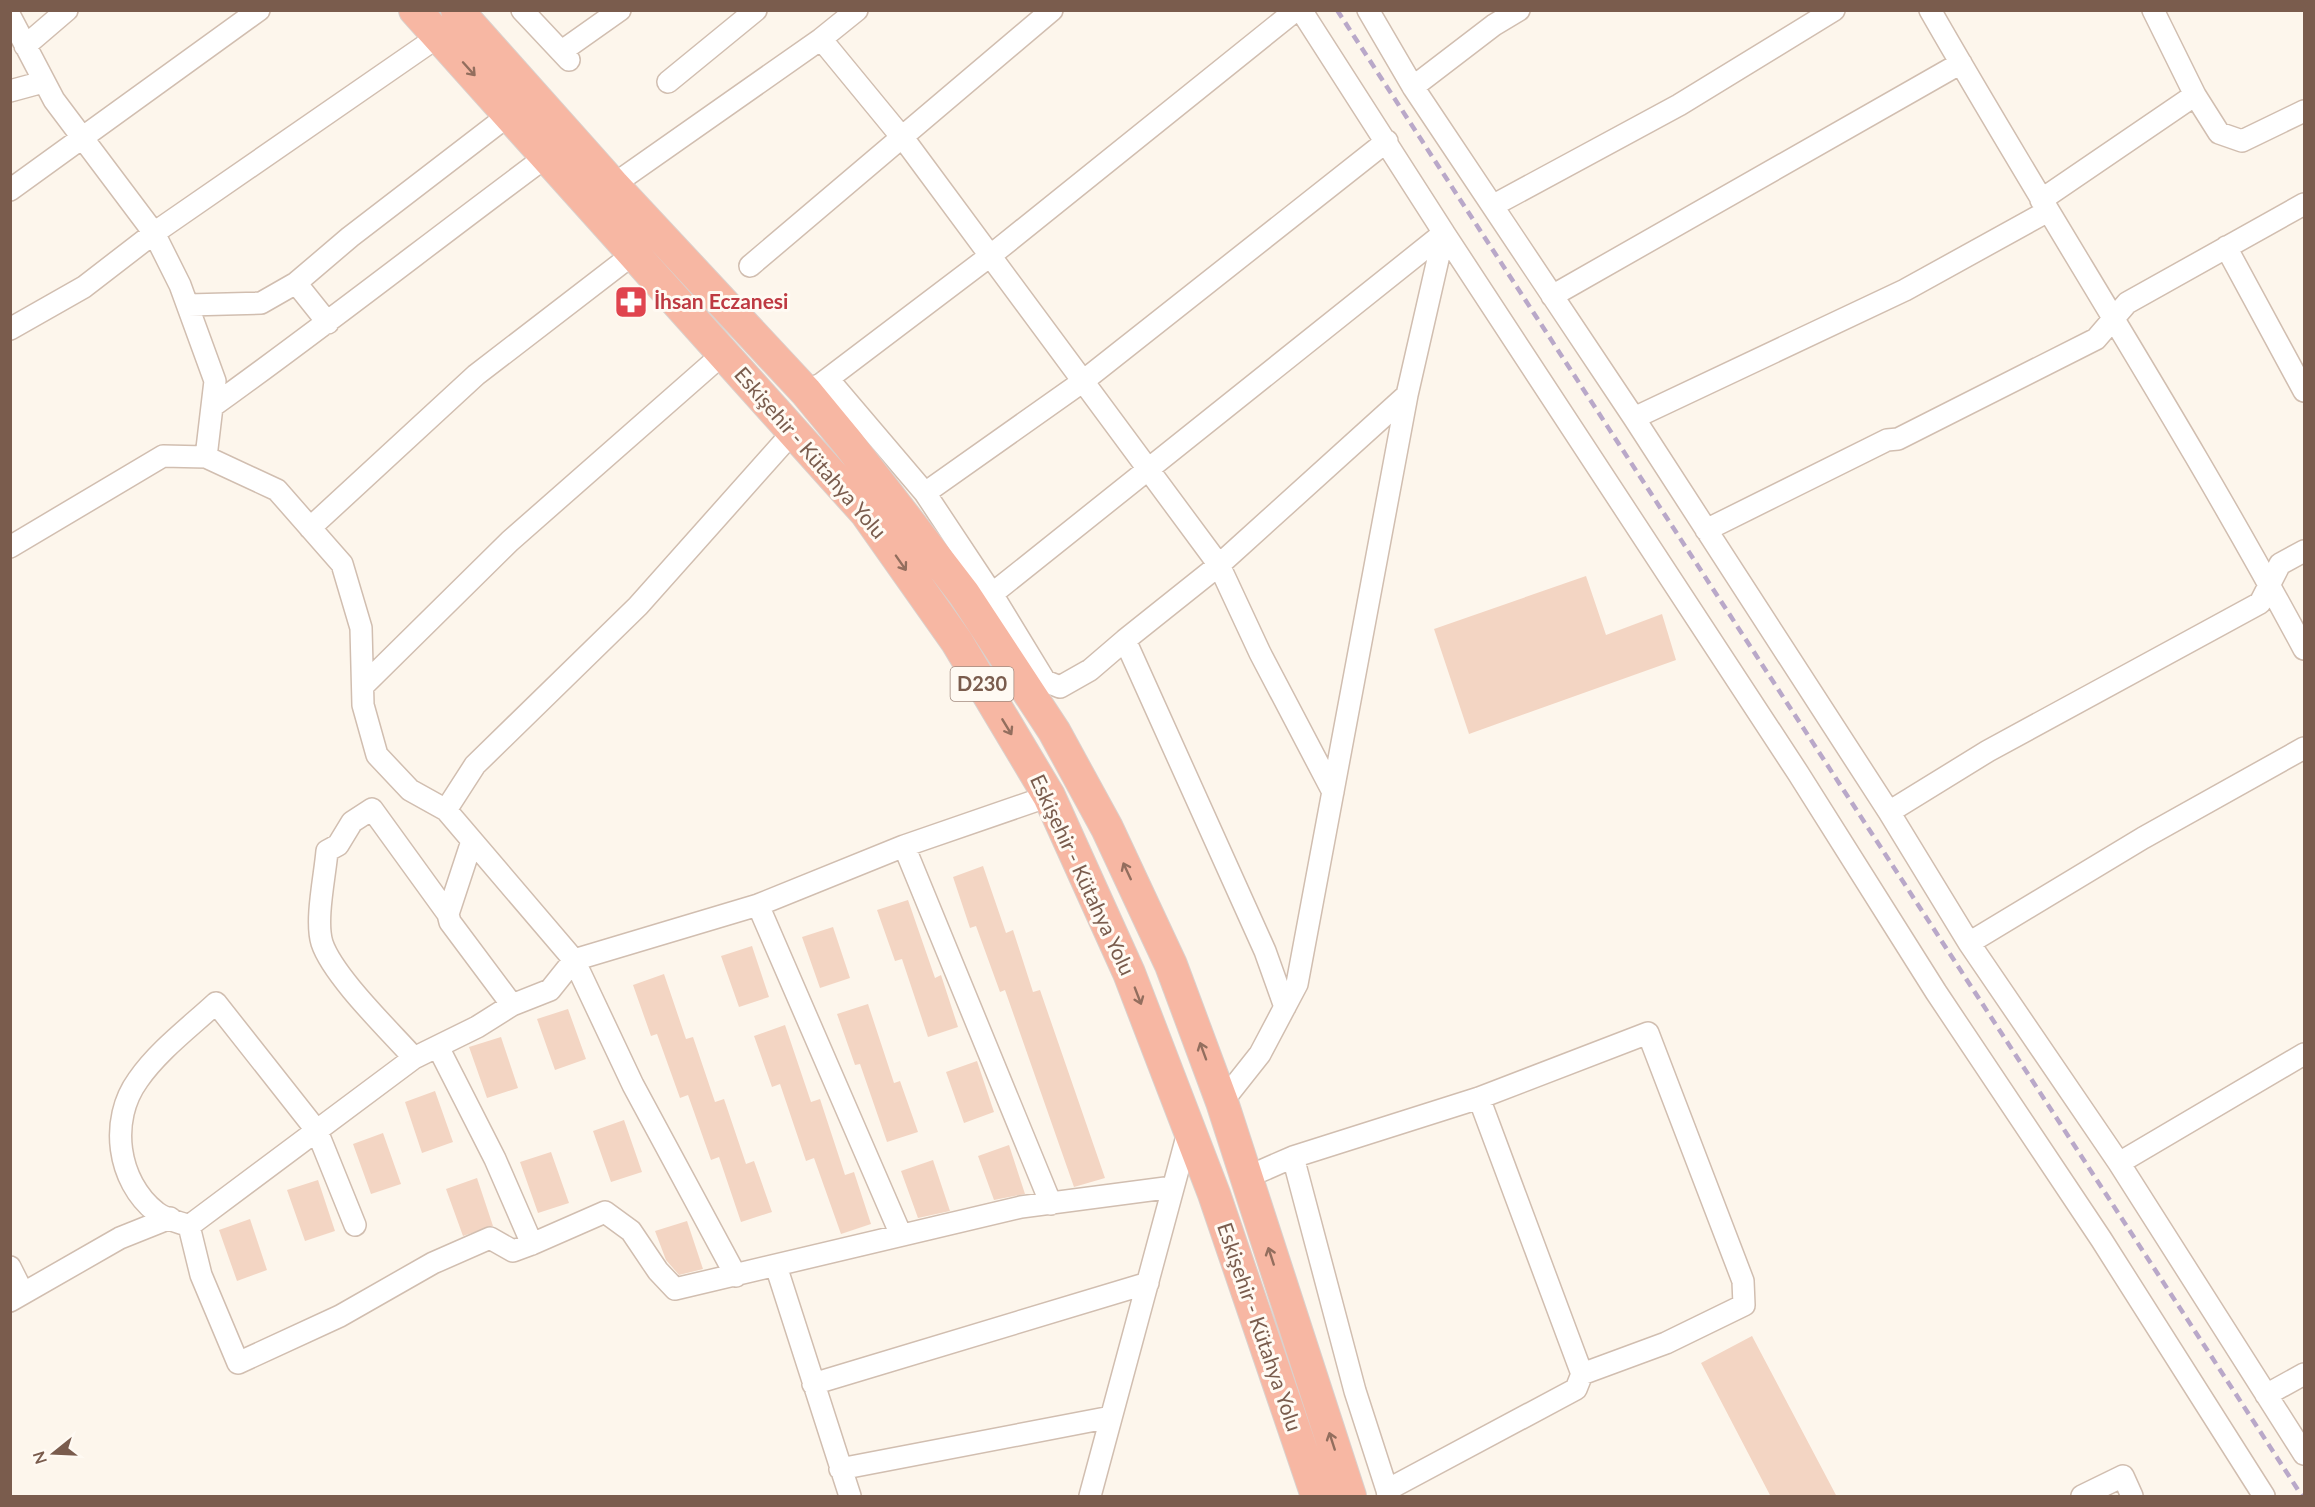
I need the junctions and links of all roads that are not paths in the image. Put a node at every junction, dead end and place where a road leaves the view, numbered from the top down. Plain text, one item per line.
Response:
1 (67, 10) edge
2 (415, 10) edge
3 (457, 10) edge
4 (522, 10) edge
5 (620, 10) edge
6 (756, 10) edge
7 (857, 10) edge
8 (1052, 10) edge
9 (1296, 10) edge
10 (1301, 10) edge
11 (1368, 10) edge
12 (1519, 10) edge
13 (1834, 10) edge
14 (1930, 10) edge
15 (2153, 10) edge
16 (247, 14) edge
17 (10, 16) edge
18 (439, 36) junction
19 (821, 39) junction
20 (25, 46) junction
21 (1961, 63) junction
22 (43, 82) junction
23 (668, 82) dead end
24 (1413, 87) junction
25 (10, 91) edge
26 (2195, 95) junction
27 (2304, 111) edge
28 (510, 114) junction
29 (902, 138) junction
30 (84, 139) junction
31 (1387, 141) junction
32 (547, 156) junction
33 (10, 190) edge
34 (604, 197) junction
35 (2304, 204) edge
36 (1494, 205) junction
37 (2044, 205) junction
38 (1444, 232) junction
39 (154, 233) junction
40 (2226, 247) junction
41 (632, 255) junction
42 (990, 256) junction
43 (750, 266) dead end
44 (296, 283) junction
45 (1552, 296) junction
46 (188, 305) junction
47 (2114, 321) junction
48 (328, 323) junction
49 (10, 328) edge
50 (724, 353) junction
51 (1082, 382) junction
52 (813, 388) junction
53 (2304, 388) edge
54 (1407, 395) junction
55 (213, 406) junction
56 (1634, 418) junction
57 (793, 432) junction
58 (206, 457) junction
59 (1148, 471) junction
60 (925, 493) junction
61 (310, 528) junction
62 (1706, 530) junction
63 (10, 547) edge
64 (2304, 551) edge
65 (1219, 565) junction
66 (2270, 584) junction
67 (992, 594) junction
68 (1125, 640) junction
69 (2304, 649) edge
70 (363, 686) junction
71 (2304, 748) edge
72 (1333, 792) junction
73 (1049, 796) junction
74 (446, 810) junction
75 (1889, 812) junction
76 (472, 841) junction
77 (904, 846) junction
78 (758, 904) junction
79 (448, 915) junction
80 (1970, 943) junction
81 (574, 960) junction
82 (512, 1005) junction
83 (1285, 1006) junction
84 (438, 1047) junction
85 (2304, 1054) edge
86 (414, 1058) junction
87 (1479, 1098) junction
88 (1222, 1102) junction
89 (1189, 1129) junction
90 (317, 1131) junction
91 (1293, 1157) junction
92 (2119, 1163) junction
93 (1245, 1178) junction
94 (1173, 1187) junction
95 (1051, 1204) junction
96 (180, 1222) junction
97 (355, 1225) dead end
98 (901, 1235) junction
99 (532, 1244) junction
100 (776, 1266) junction
101 (10, 1268) edge
102 (736, 1276) junction
103 (1148, 1283) junction
104 (17, 1297) edge
105 (1582, 1374) junction
106 (2304, 1374) edge
107 (813, 1384) junction
108 (2266, 1395) junction
109 (1111, 1417) junction
110 (2304, 1454) edge
111 (840, 1469) junction
112 (1094, 1492) edge
113 (1388, 1493) edge
114 (850, 1497) edge
115 (1317, 1497) edge
116 (1350, 1497) edge
117 (2082, 1497) edge
118 (2132, 1497) edge
119 (2264, 1497) edge

1 - 20 street
2 - 18 highway, Eskişehir - Kütahya Yolu / D230
3 - 34 highway, Eskişehir - Kütahya Yolu / D230
4 - 5 street
6 - 23 street
7 - 19 street
8 - 29 street
9 - 42 street
10 - 31 street
11 - 24 street
12 - 24 street
13 - 36 street
14 - 21 street
15 - 26 street
16 - 30 street
17 - 20 street
18 -> 28 highway, Eskişehir - Kütahya Yolu / D230
18 - 39 street
19 - 29 street
19 - 34 street
20 - 22 street
21 - 37 street
21 - 45 street
22 - 25 street
22 - 30 street
24 - 36 street
26 - 27 street
26 - 37 street
28 - 32 highway, Eskişehir - Kütahya Yolu / D230
28 - 44 street
29 - 42 street
29 - 43 street
30 - 33 street
30 - 39 street
31 - 38 street
31 - 51 street
32 - 34 highway, Eskişehir - Kütahya Yolu / D230
32 - 48 street
34 - 41 highway, Eskişehir - Kütahya Yolu / D230
34 - 52 highway, Eskişehir - Kütahya Yolu / D230
35 - 40 street
36 - 45 street
37 - 47 street
37 - 56 street
38 - 54 street
38 - 59 street
38 - 119 street
39 - 46 street
39 - 49 street
40 - 47 street
40 - 53 street
41 - 50 highway, Eskişehir - Kütahya Yolu / D230
41 - 61 street
42 - 51 street
42 - 52 street
44 - 46 street
44 - 48 street
45 - 56 street
46 - 55 street
47 - 62 street
47 - 66 street
48 - 55 street
50 - 57 highway, Eskişehir - Kütahya Yolu / D230
50 - 70 street
51 - 59 street
51 - 60 street
52 - 60 street
88 -> 52 highway, Eskişehir - Kütahya Yolu / D230
54 - 65 street
54 - 72 street
55 - 58 street
56 - 62 street
57 -> 73 highway, Eskişehir - Kütahya Yolu / D230
57 - 74 street
58 - 61 street
58 - 63 street
59 - 65 street
59 - 67 street
60 - 67 street
61 - 70 street
62 - 75 street
64 - 66 street
65 - 68 street
65 - 72 street
66 - 69 street
66 - 75 street
67 - 68 street
68 - 83 street
70 - 74 street
71 - 80 street
72 - 83 street
73 - 77 street
73 -> 89 highway, Eskişehir - Kütahya Yolu / D230
74 - 76 street
75 - 80 street
76 - 79 street
76 - 81 street
77 - 78 street
77 - 95 street
78 - 81 street
78 - 98 street
79 - 82 street
79 - 86 street
80 - 92 street
81 - 82 street
81 - 102 street
82 - 84 street
83 - 88 street
84 - 86 street
84 - 99 street
85 - 92 street
86 - 90 street
87 - 91 street
87 - 105 street
87 - 105 street
88 - 93 highway, Eskişehir - Kütahya Yolu / D230
89 - 94 street
89 - 115 highway, Eskişehir - Kütahya Yolu / D230
90 - 96 street
90 - 96 street
90 - 97 street
91 - 93 street
91 - 113 street
92 - 108 street
116 -> 93 highway, Eskişehir - Kütahya Yolu / D230
94 - 95 street
94 - 103 street
95 - 98 street
96 - 99 street
96 - 104 street
98 - 100 street
99 - 102 street
100 - 102 street
100 - 107 street
101 - 104 street
103 - 107 street
103 - 109 street
105 - 113 street
106 - 108 street
107 - 111 street
108 - 110 street
109 - 111 street
109 - 112 street
111 - 114 street
117 - 118 street

